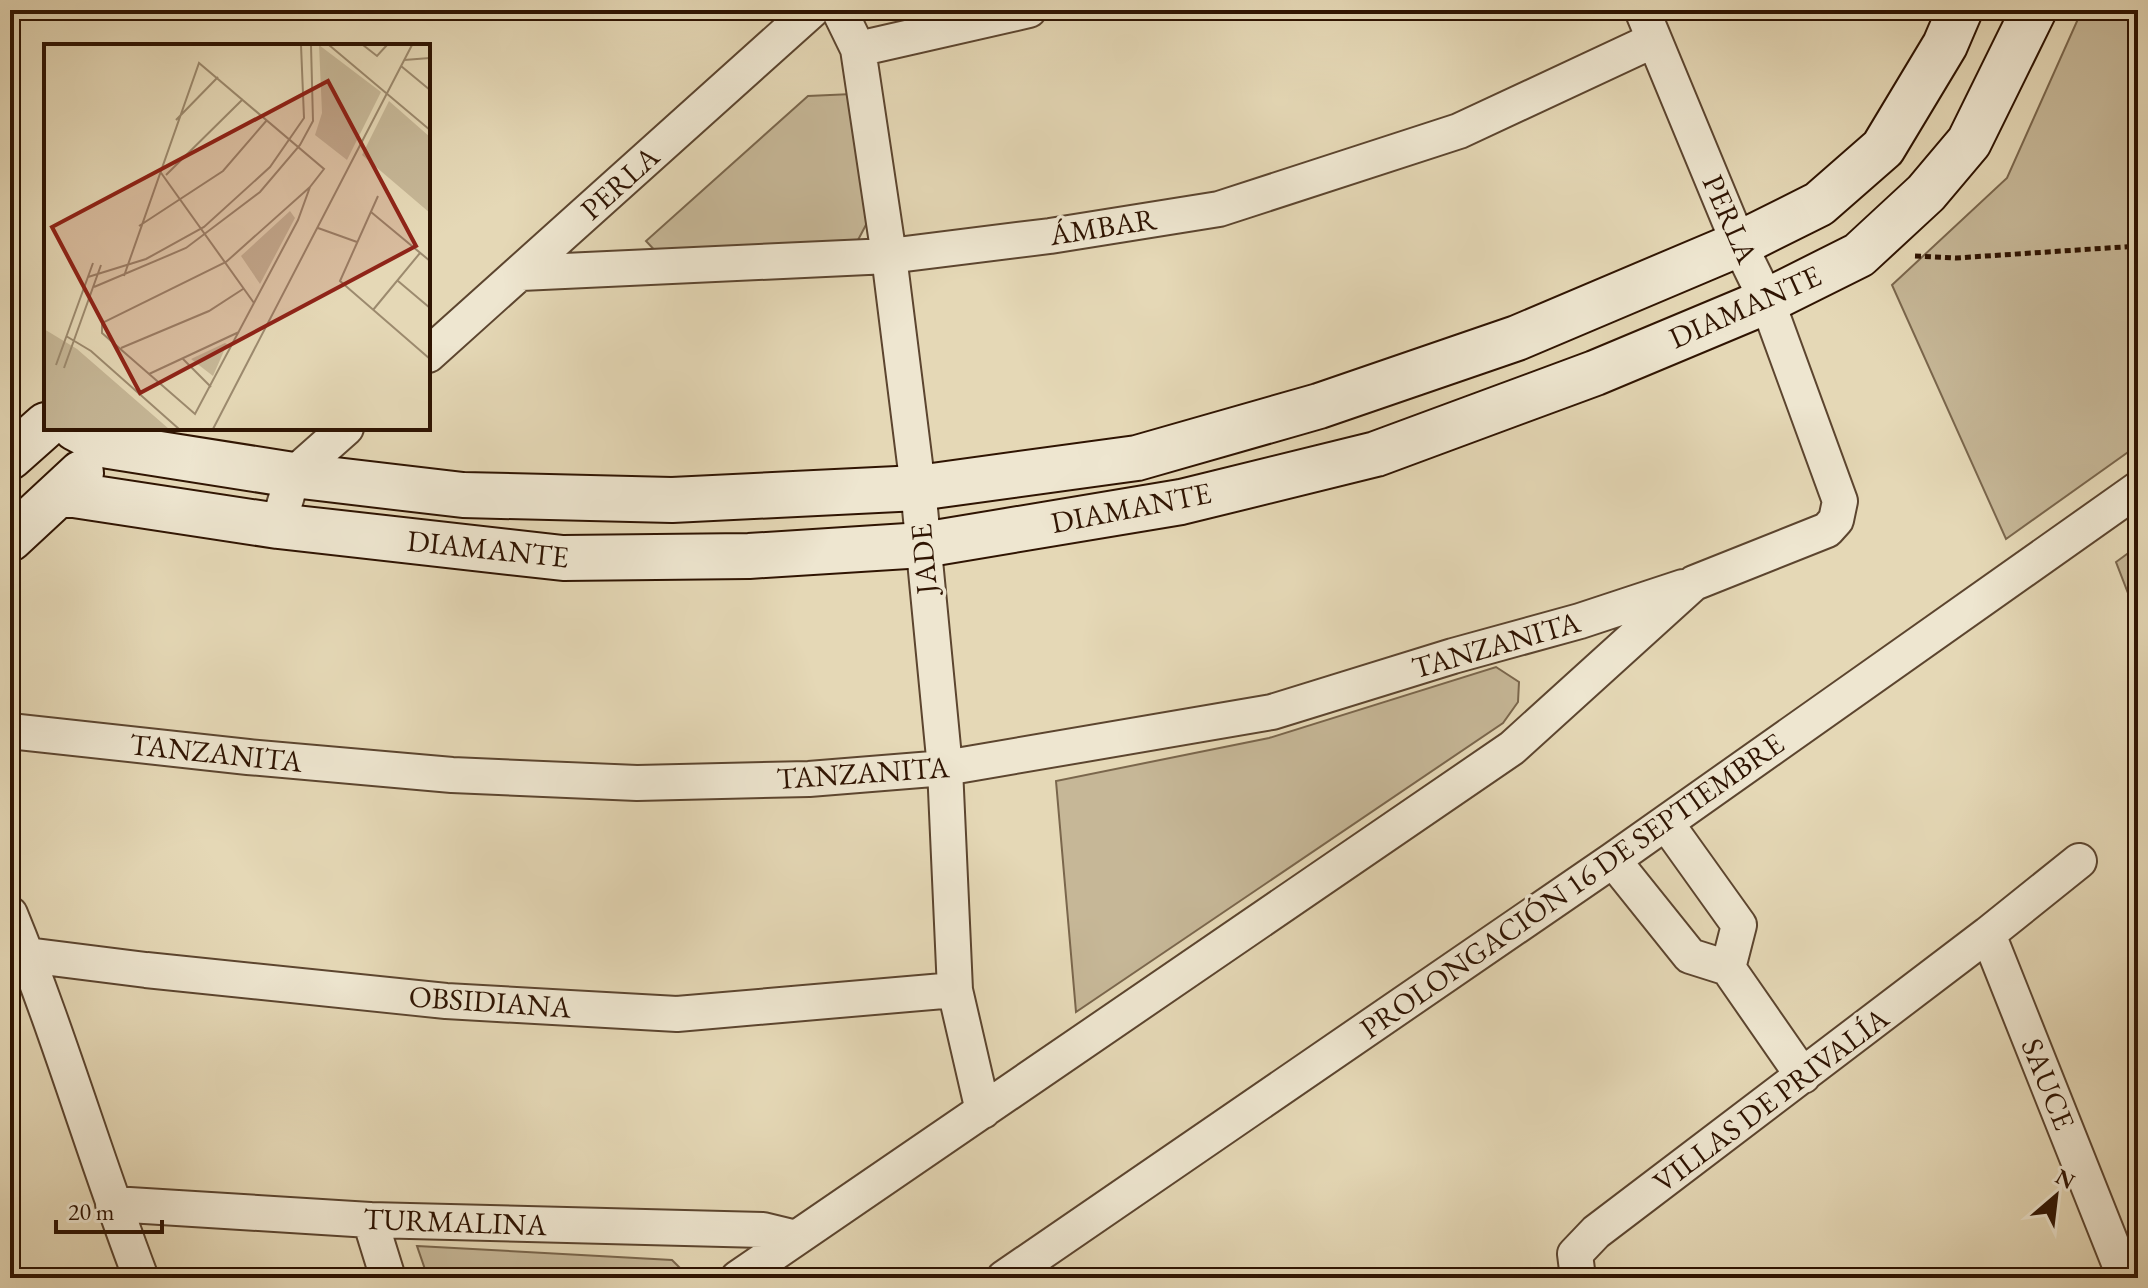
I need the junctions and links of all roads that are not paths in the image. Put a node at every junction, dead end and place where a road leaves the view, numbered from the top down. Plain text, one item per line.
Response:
1 (812, 10) edge
2 (839, 10) edge
3 (1029, 10) edge
4 (1960, 10) edge
5 (2034, 10) edge
6 (1648, 25) edge
7 (858, 49) junction
8 (1739, 244) junction
9 (889, 256) junction
10 (521, 273) junction
11 (1767, 301) junction
12 (430, 353) edge
13 (44, 427) edge
14 (344, 430) edge
15 (104, 434) edge
16 (10, 457) edge
17 (293, 475) junction
18 (918, 488) junction
19 (2138, 489) edge
20 (61, 493) junction
21 (1836, 520) joint
22 (278, 526) junction
23 (10, 539) edge
24 (923, 545) junction
25 (1694, 583) junction
26 (10, 735) edge
27 (945, 768) junction
28 (1666, 823) junction
29 (1613, 860) junction
30 (2079, 861) dead end
31 (10, 914) edge
32 (1988, 934) junction
33 (27, 955) junction
34 (1728, 968) junction
35 (955, 990) junction
36 (1803, 1076) junction
37 (983, 1111) junction
38 (113, 1204) junction
39 (370, 1220) junction
40 (796, 1238) junction
41 (141, 1278) edge
42 (388, 1278) edge
43 (738, 1278) edge
44 (1004, 1278) edge
45 (1578, 1278) edge
46 (2125, 1278) edge

1 - 10 street, PERLA
2 - 7 street, JADE
3 - 7 street
4 - 8 street, DIAMANTE
5 - 11 street, DIAMANTE
6 - 8 street, PERLA
6 - 9 street, ÁMBAR
7 - 9 street, JADE
8 - 11 street, PERLA
8 - 18 street, DIAMANTE
9 - 10 street, ÁMBAR
9 - 18 street, JADE
10 - 12 street, PERLA
11 - 21 street, PERLA
11 - 24 street, DIAMANTE
13 - 16 street
14 - 17 street
15 - 17 street, DIAMANTE
15 - 20 street
17 - 18 street, DIAMANTE
17 - 22 street
18 - 24 street, JADE
19 - 28 street, PROLONGACIÓN 16 DE SEPTIEMBRE
20 - 22 street, DIAMANTE
20 - 23 street
21 - 25 street, TANZANITA
22 - 24 street, DIAMANTE
24 - 27 street, JADE
25 - 27 street, TANZANITA
25 - 37 street, TANZANITA
26 - 27 street, TANZANITA
27 - 35 street, JADE
28 - 29 street, PROLONGACIÓN 16 DE SEPTIEMBRE
28 - 34 street
29 - 34 street
29 - 44 street, PROLONGACIÓN 16 DE SEPTIEMBRE
30 - 32 street, VILLAS DE PRIVALÍA
31 - 33 street
32 - 36 street, VILLAS DE PRIVALÍA
32 - 46 street, SAUCE
33 - 35 street, OBSIDIANA
33 - 38 street
34 - 36 street
35 - 37 street, JADE
36 - 45 street, VILLAS DE PRIVALÍA
37 - 40 street, TANZANITA
38 - 39 street, TURMALINA
38 - 41 street
39 - 40 street, TURMALINA
39 - 42 street
40 - 43 street, TANZANITA

